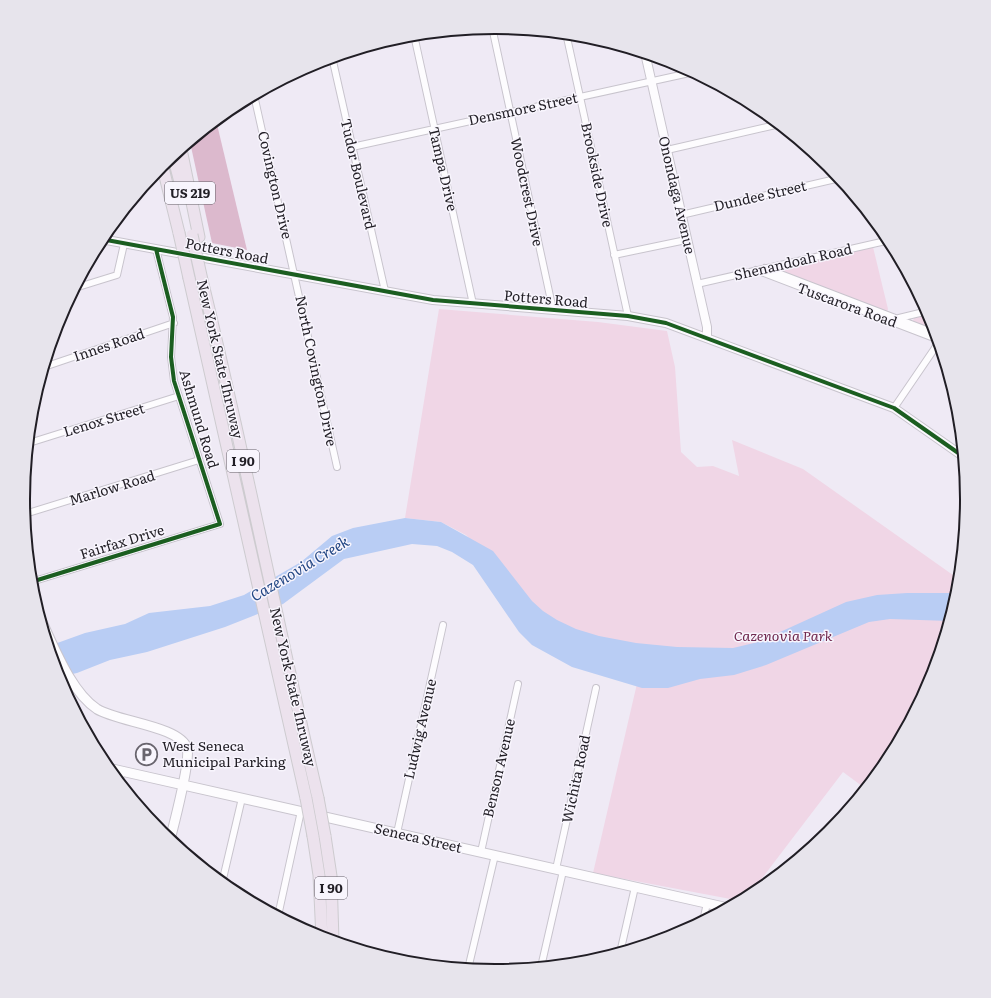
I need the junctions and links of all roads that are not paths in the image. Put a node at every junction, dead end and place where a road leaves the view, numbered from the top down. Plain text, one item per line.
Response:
1 (493, 34) edge
2 (567, 39) edge
3 (415, 40) edge
4 (646, 59) edge
5 (333, 63) edge
6 (684, 74) edge
7 (652, 81) junction
8 (580, 97) junction
9 (255, 101) edge
10 (510, 112) junction
11 (773, 126) edge
12 (434, 128) junction
13 (352, 147) junction
14 (666, 150) junction
15 (182, 155) edge
16 (175, 162) edge
17 (164, 172) edge
18 (834, 179) edge
19 (681, 215) junction
20 (195, 236) junction
21 (108, 240) edge
22 (686, 240) junction
23 (884, 241) edge
24 (124, 244) junction
25 (156, 249) junction
26 (614, 255) junction
27 (765, 268) junction
28 (756, 270) junction
29 (295, 275) junction
30 (697, 284) junction
31 (82, 286) edge
32 (385, 291) junction
33 (473, 304) junction
34 (553, 310) junction
35 (922, 313) edge
36 (628, 316) junction
37 (898, 318) junction
38 (890, 320) junction
39 (174, 323) junction
40 (930, 331) edge
41 (707, 337) junction
42 (932, 338) edge
43 (935, 347) edge
44 (50, 365) edge
45 (224, 368) joint
46 (179, 396) junction
47 (894, 408) junction
48 (34, 441) edge
49 (958, 453) edge
50 (199, 460) junction
51 (337, 467) dead end
52 (30, 512) edge
53 (220, 524) joint
54 (37, 580) edge
55 (271, 618) junction
56 (443, 625) dead end
57 (55, 649) edge
58 (518, 684) dead end
59 (596, 688) dead end
60 (117, 770) edge
61 (122, 771) junction
62 (121, 775) edge
63 (182, 784) junction
64 (242, 798) junction
65 (301, 811) junction
66 (171, 833) edge
67 (397, 833) junction
68 (480, 852) junction
69 (495, 856) junction
70 (560, 870) junction
71 (224, 876) edge
72 (635, 887) junction
73 (707, 903) junction
74 (720, 906) edge
75 (279, 910) edge
76 (705, 914) edge
77 (322, 931) edge
78 (333, 935) edge
79 (621, 947) edge
80 (542, 962) edge
81 (469, 964) edge

1 - 10 street, Woodcrest Drive
2 - 8 street, Brookside Drive
3 - 12 street, Tampa Drive
4 - 7 street, Onondaga Avenue
5 - 13 street, Tudor Boulevard
6 - 7 street, Densmore Street
7 - 8 street, Densmore Street
7 - 14 street, Onondaga Avenue
8 - 10 street, Densmore Street
8 - 26 street, Brookside Drive
9 - 29 street, Covington Drive
10 - 12 street, Densmore Street
10 - 34 street, Woodcrest Drive
11 - 14 street
12 - 13 street, Densmore Street
12 - 33 street, Tampa Drive
13 - 32 street, Tudor Boulevard
14 - 19 street, Onondaga Avenue
15 - 20 highway, US 219
16 - 20 highway
17 - 55 highway, New York State Thruway / I 90, bridge
18 - 19 street, Dundee Street
19 - 22 street, Onondaga Avenue
20 - 45 highway, US 219
21 - 24 street, Potters Road
22 - 26 street
22 - 30 street, Onondaga Avenue
23 - 27 street, Shenandoah Road
24 - 25 street, Potters Road
24 - 31 street
25 - 29 street, Potters Road
25 - 39 street, Ashmund Road
26 - 36 street, Brookside Drive
27 - 28 street, Shenandoah Road
27 - 37 street, Tuscarora Road
28 - 30 street, Shenandoah Road
28 - 38 street, Tuscarora Road
29 - 32 street, Potters Road
29 - 51 street, North Covington Drive
30 - 41 street, Onondaga Avenue
32 - 33 street, Potters Road
33 - 34 street, Potters Road
34 - 36 street, Potters Road
35 - 37 street
36 - 41 street, Potters Road
37 - 38 street
37 - 40 street, Tuscarora Road
38 - 42 street, Tuscarora Road
39 - 44 street, Innes Road
39 - 46 street, Ashmund Road
41 - 47 street, Potters Road
43 - 47 street
45 - 55 highway, New York State Thruway / I 90
46 - 48 street, Lenox Street
46 - 50 street, Ashmund Road
47 - 49 street, Potters Road
50 - 52 street, Marlow Road
50 - 53 street, Ashmund Road
53 - 54 street, Fairfax Drive
55 - 77 highway, New York State Thruway / I 90, bridge
55 - 78 highway, New York State Thruway / I 90, bridge
56 - 67 street, Ludwig Avenue
57 - 63 main road
58 - 68 street, Benson Avenue
59 - 70 street, Wichita Road
60 - 61 main road, Seneca Street
61 - 62 street
61 - 63 main road, Seneca Street
63 - 64 main road, Seneca Street
63 - 66 main road
64 - 65 main road, Seneca Street
64 - 71 street
65 - 67 main road, Seneca Street
65 - 75 street
67 - 68 main road, Seneca Street
68 - 69 main road, Seneca Street
69 - 70 main road, Seneca Street
69 - 81 street
70 - 72 main road, Seneca Street
70 - 80 street, Wichita Road
72 - 73 main road, Seneca Street
72 - 79 street
73 - 74 main road, Seneca Street
73 - 76 street

